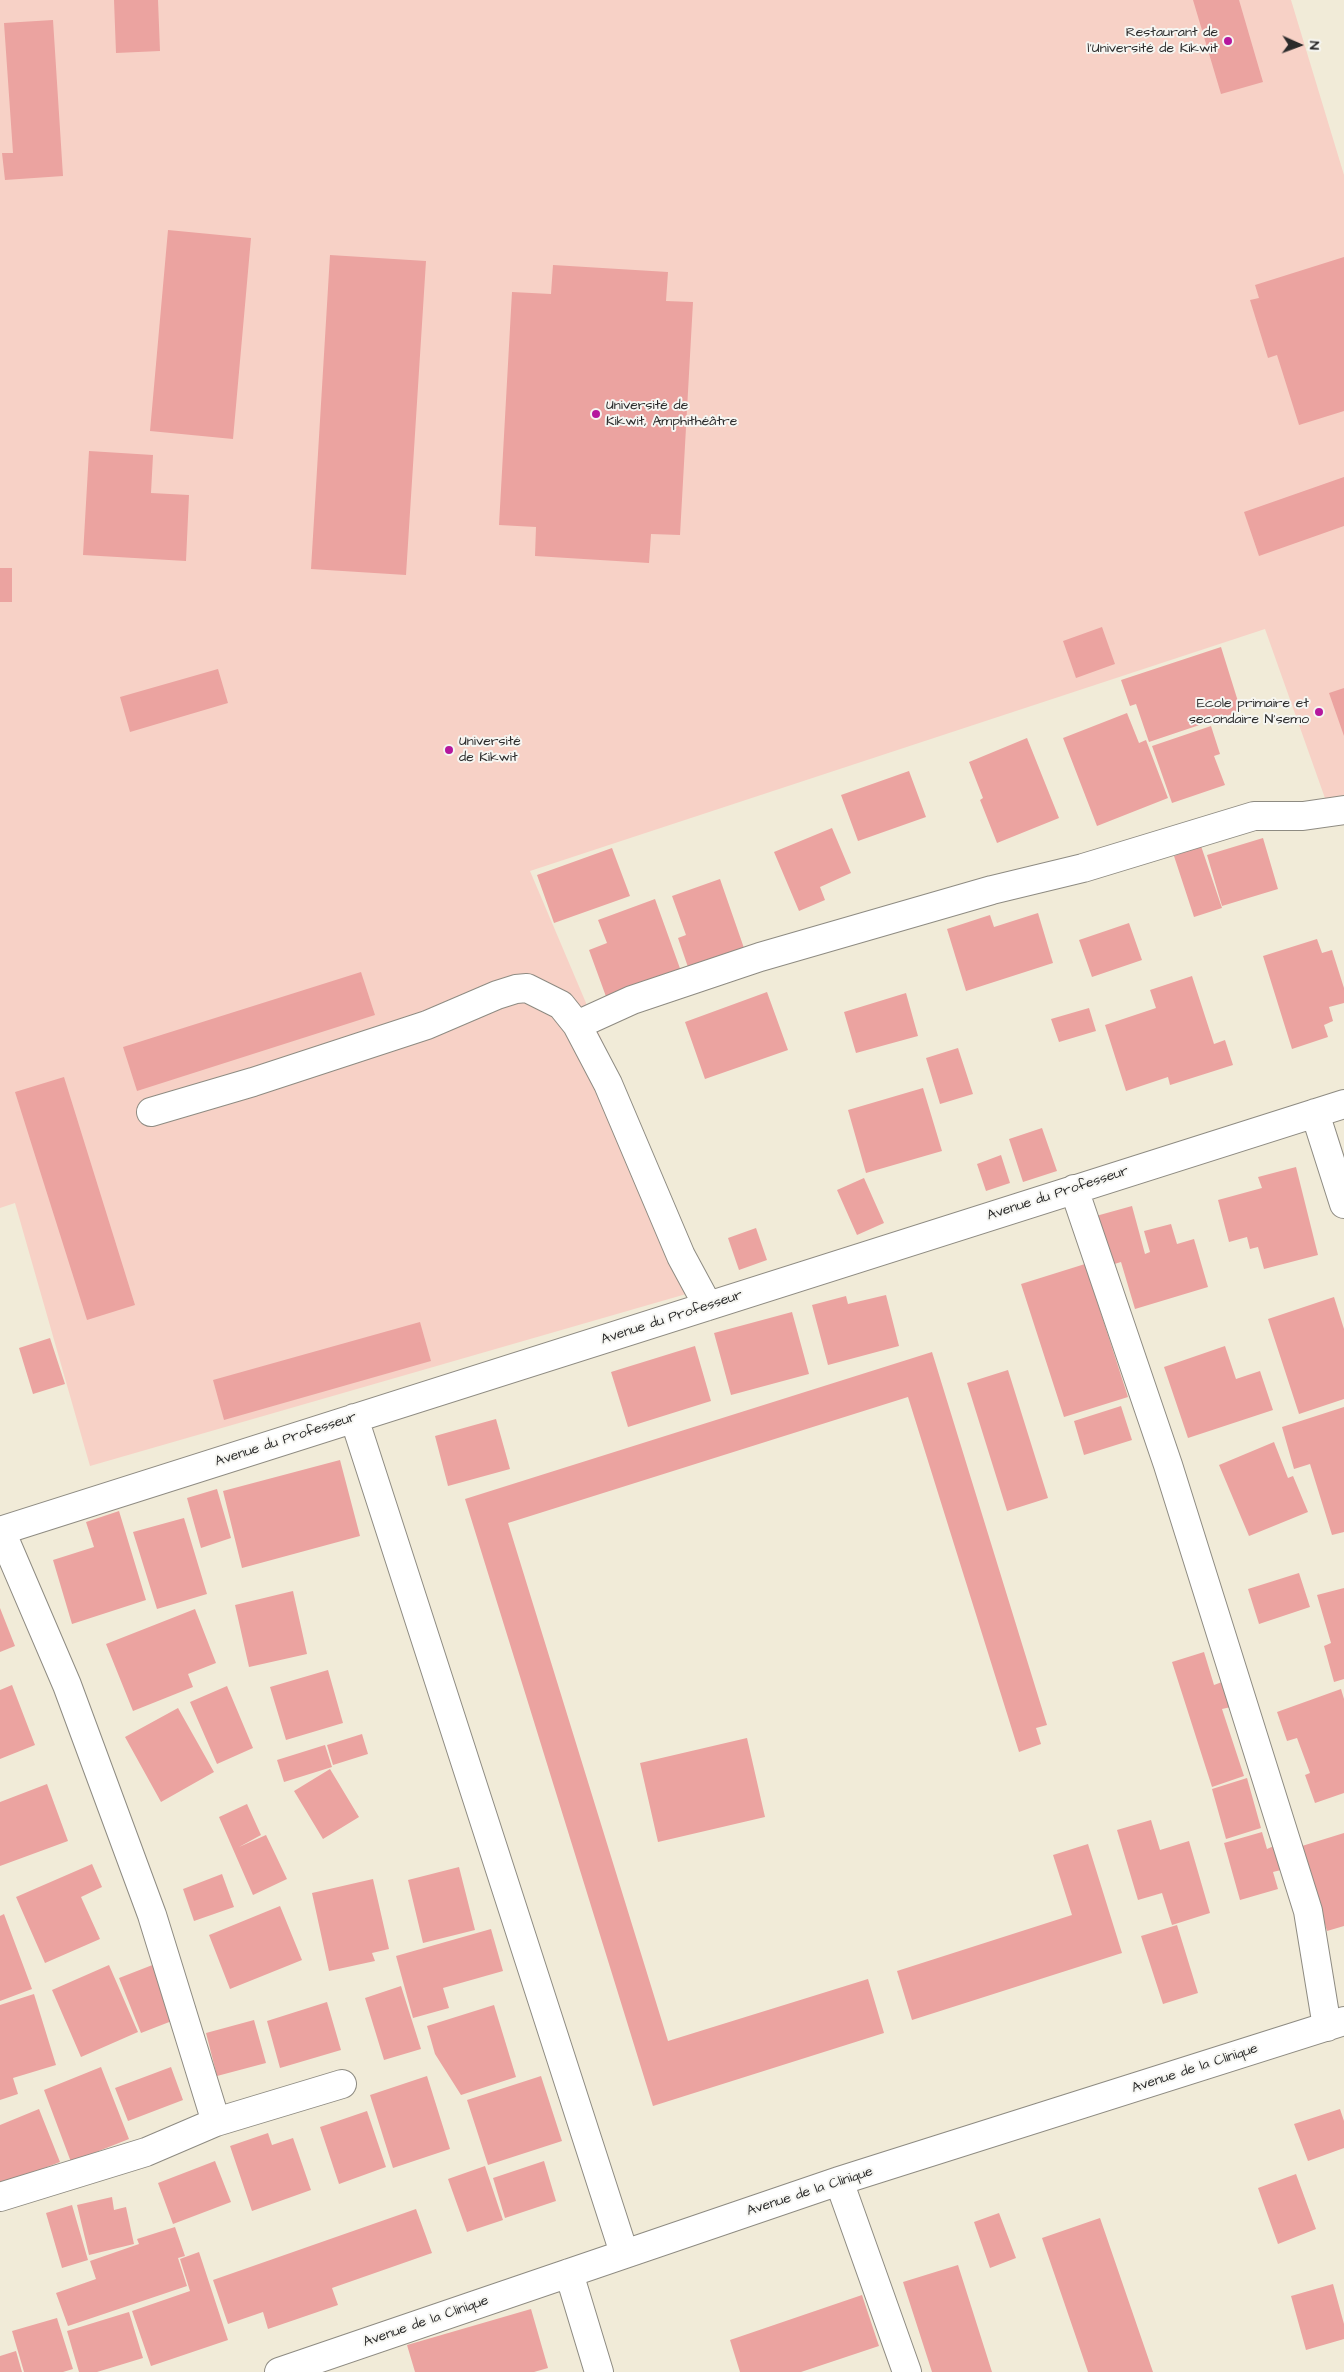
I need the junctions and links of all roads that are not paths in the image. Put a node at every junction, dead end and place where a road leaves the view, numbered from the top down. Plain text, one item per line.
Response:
1 (1344, 810) edge
2 (577, 1025) junction
3 (1344, 1104) edge
4 (151, 1112) dead end
5 (1315, 1113) junction
6 (1074, 1189) junction
7 (1344, 1204) edge
8 (708, 1306) junction
9 (354, 1418) junction
10 (1, 1531) edge
11 (1336, 2024) edge
12 (342, 2084) dead end
13 (216, 2122) junction
14 (839, 2181) junction
15 (0, 2197) edge
16 (624, 2253) junction
17 (569, 2273) junction
18 (279, 2372) edge
19 (599, 2372) edge
20 (906, 2372) edge

1 - 2 street
2 - 4 street
2 - 8 street
3 - 5 street, Avenue du Professeur
5 - 6 street, Avenue du Professeur
5 - 7 street
6 - 8 street, Avenue du Professeur
6 - 11 street
8 - 9 street, Avenue du Professeur
9 - 10 street, Avenue du Professeur
9 - 16 street
10 - 13 street
11 - 14 street, Avenue de la Clinique
12 - 13 street
13 - 15 street
14 - 16 street, Avenue de la Clinique
14 - 20 street
16 - 17 street, Avenue de la Clinique
17 - 18 street, Avenue de la Clinique
17 - 19 street

